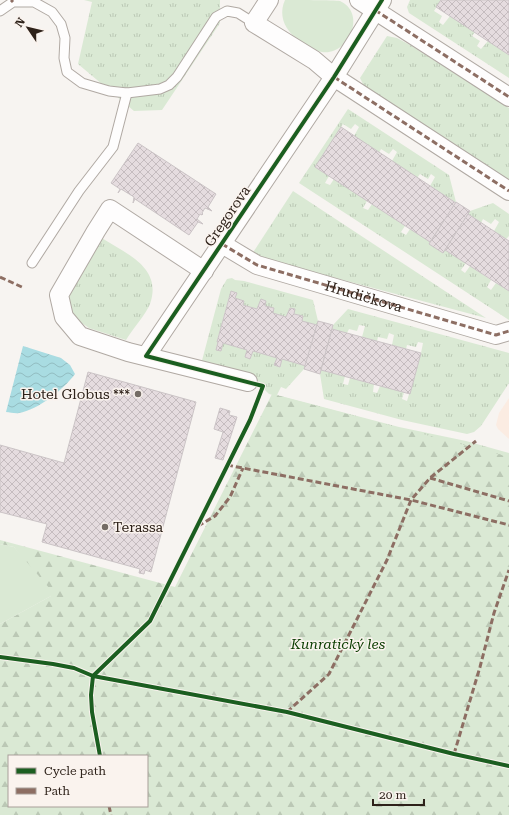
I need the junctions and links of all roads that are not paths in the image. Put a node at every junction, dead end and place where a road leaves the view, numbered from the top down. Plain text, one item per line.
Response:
1 (269, 0) edge
2 (359, 0) edge
3 (379, 5) edge
4 (0, 11) edge
5 (254, 23) junction
6 (334, 77) junction
7 (127, 93) junction
8 (509, 97) edge
9 (509, 191) edge
10 (222, 244) junction
11 (32, 263) dead end
12 (204, 271) junction
13 (509, 331) edge
14 (146, 356) junction
15 (248, 382) dead end

1 - 5 street
2 - 3 street
3 - 6 street, Gregorova
3 - 8 street
4 - 7 lane
5 - 6 street
5 - 7 lane
6 - 9 street
6 - 10 street, Gregorova
7 - 11 lane
10 - 12 street, Gregorova
10 - 13 street, Hrudičkova
12 - 14 street, Gregorova
12 - 14 street
14 - 15 street

